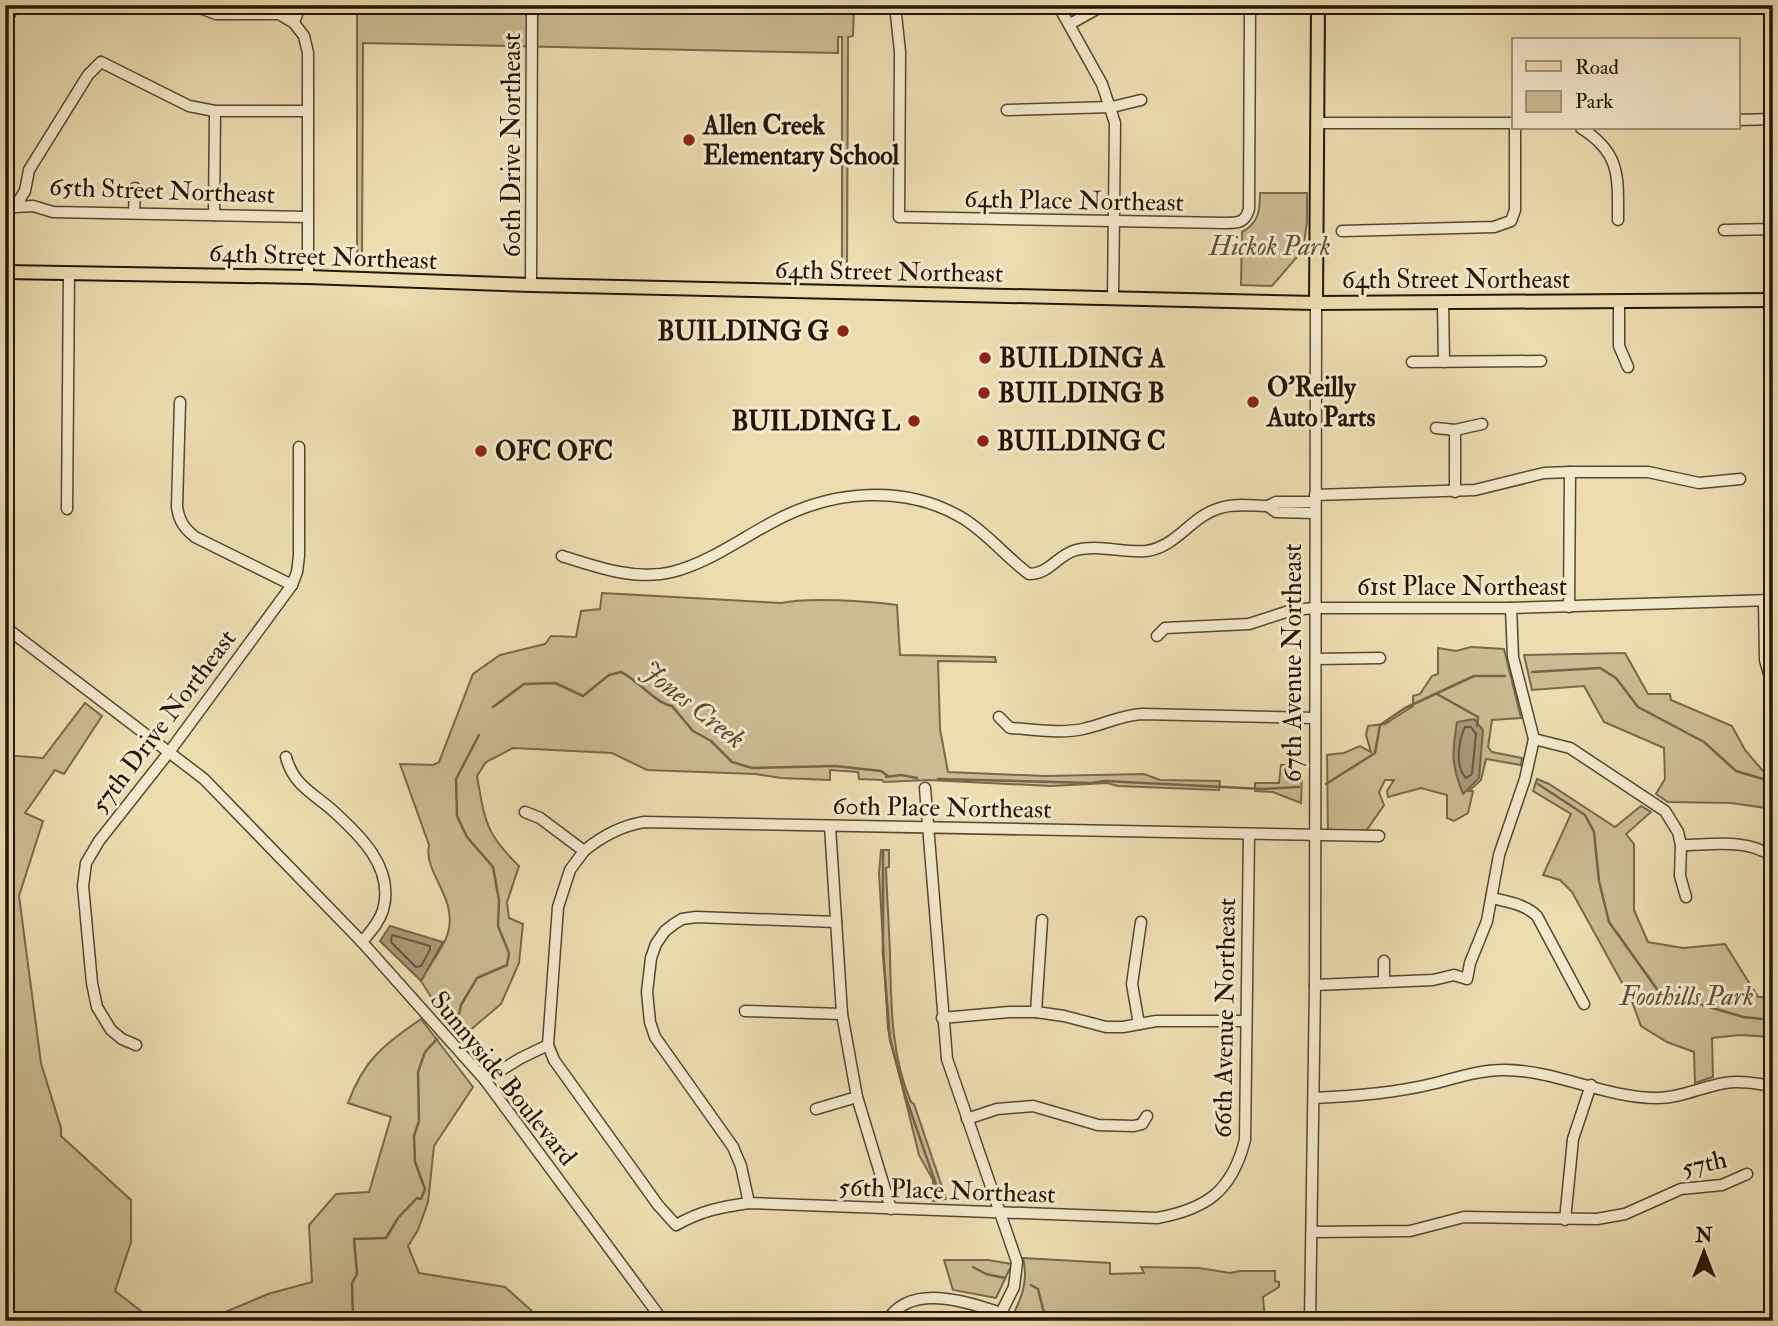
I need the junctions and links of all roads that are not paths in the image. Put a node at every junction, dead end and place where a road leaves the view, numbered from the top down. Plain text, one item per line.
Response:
1 (192, 5) edge
2 (299, 5) edge
3 (532, 5) edge
4 (895, 5) edge
5 (1058, 5) edge
6 (1104, 5) edge
7 (1250, 5) edge
8 (1318, 5) edge
9 (12, 6) edge
10 (5, 22) edge
11 (294, 23) junction
12 (1070, 24) junction
13 (1141, 100) dead end
14 (1112, 107) junction
15 (307, 110) junction
16 (1007, 110) dead end
17 (215, 111) junction
18 (1773, 119) edge
19 (1740, 120) edge
20 (1317, 122) junction
21 (1512, 125) edge
22 (1515, 130) edge
23 (1584, 130) edge
24 (135, 188) dead end
25 (134, 213) junction
26 (215, 215) junction
27 (307, 216) junction
28 (1618, 220) dead end
29 (1114, 223) junction
30 (1773, 229) edge
31 (1724, 230) dead end
32 (1342, 231) dead end
33 (5, 272) edge
34 (69, 273) junction
35 (308, 277) junction
36 (531, 285) junction
37 (1113, 299) junction
38 (1619, 300) junction
39 (1773, 300) edge
40 (1316, 303) junction
41 (1443, 303) junction
42 (1541, 361) dead end
43 (1412, 362) dead end
44 (1444, 362) junction
45 (1628, 367) dead end
46 (180, 402) dead end
47 (1482, 424) dead end
48 (1436, 428) dead end
49 (1454, 430) junction
50 (299, 447) dead end
51 (1570, 472) junction
52 (1740, 479) dead end
53 (1455, 492) junction
54 (1315, 503) junction
55 (67, 509) dead end
56 (562, 556) dead end
57 (292, 585) junction
58 (1768, 600) edge
59 (1569, 607) junction
60 (1316, 608) junction
61 (1511, 608) junction
62 (5, 627) edge
63 (1157, 636) dead end
64 (1380, 658) dead end
65 (1316, 659) junction
66 (1773, 688) edge
67 (999, 717) dead end
68 (1315, 718) junction
69 (1534, 739) junction
70 (170, 751) junction
71 (286, 757) dead end
72 (925, 788) dead end
73 (525, 812) dead end
74 (830, 826) junction
75 (927, 827) junction
76 (1248, 834) junction
77 (1315, 835) junction
78 (1379, 836) dead end
79 (1681, 845) junction
80 (584, 851) junction
81 (1773, 857) edge
82 (1686, 897) dead end
83 (1492, 898) junction
84 (1042, 920) dead end
85 (836, 922) junction
86 (1141, 922) dead end
87 (362, 942) junction
88 (1384, 961) dead end
89 (1384, 981) junction
90 (1315, 985) junction
91 (1584, 1004) dead end
92 (745, 1011) dead end
93 (1036, 1012) junction
94 (842, 1014) junction
95 (942, 1018) junction
96 (1246, 1021) junction
97 (1139, 1024) junction
98 (136, 1045) dead end
99 (548, 1045) junction
100 (485, 1080) junction
101 (1591, 1085) junction
102 (1773, 1086) edge
103 (857, 1097) junction
104 (1314, 1098) junction
105 (816, 1109) dead end
106 (1147, 1116) dead end
107 (967, 1119) junction
108 (1746, 1174) dead end
109 (1216, 1195) joint
110 (749, 1203) junction
111 (891, 1209) junction
112 (999, 1214) junction
113 (1565, 1220) junction
114 (1312, 1232) junction
115 (999, 1317) edge
116 (663, 1321) edge
117 (887, 1321) edge
118 (1310, 1321) edge

1 - 11 street
2 - 11 street
3 - 36 street, 60th Drive Northeast
4 - 29 street, 64th Place Northeast
5 - 12 street
6 - 12 street
7 - 29 street, 64th Place Northeast
8 - 20 main road, 67th Avenue Northeast
9 - 10 street
11 - 15 street
12 - 14 street
13 - 14 street
14 - 16 street
14 - 29 street
15 - 17 street
15 - 27 street
17 - 25 street, 65th Street Northeast
17 - 26 street
18 - 19 street
20 - 21 street
20 - 40 main road, 67th Avenue Northeast
22 - 32 street
23 - 28 street
24 - 25 street
25 - 26 street, 65th Street Northeast
26 - 27 street, 65th Street Northeast
27 - 35 street
29 - 37 street
30 - 31 street
33 - 34 main road, 64th Street Northeast
34 - 35 main road, 64th Street Northeast
34 - 55 street
35 - 36 main road, 64th Street Northeast
36 - 37 main road, 64th Street Northeast
37 - 40 main road, 64th Street Northeast
38 - 39 main road, 64th Street Northeast
38 - 41 main road, 64th Street Northeast
38 - 45 street
40 - 41 main road, 64th Street Northeast
40 - 54 street, 67th Avenue Northeast
41 - 44 street
42 - 44 street
43 - 44 street
46 - 57 street
47 - 49 street
48 - 49 street
49 - 53 street
50 - 57 street, 57th Drive Northeast
51 - 52 street
51 - 53 street
51 - 59 street
53 - 54 street
54 - 56 street
54 - 60 street, 67th Avenue Northeast
57 - 70 street, 57th Drive Northeast
58 - 59 street, 61st Place Northeast
58 - 66 street
59 - 61 street, 61st Place Northeast
60 - 61 street, 61st Place Northeast
60 - 63 street, 61st Place Northeast
60 - 65 street, 67th Avenue Northeast
61 - 69 street
62 - 70 street, Sunnyside Boulevard
64 - 65 street
65 - 68 street, 67th Avenue Northeast
67 - 68 street
68 - 77 street, 67th Avenue Northeast
69 - 79 street
69 - 83 street
70 - 87 street, Sunnyside Boulevard
70 - 98 street, 57th Drive Northeast
71 - 87 street
72 - 75 street
73 - 80 street
74 - 75 street, 60th Place Northeast
74 - 80 street, 60th Place Northeast
74 - 85 street
75 - 76 street, 60th Place Northeast
75 - 95 street
76 - 77 street, 60th Place Northeast
76 - 96 street, 66th Avenue Northeast
77 - 78 street, 60th Place Northeast
77 - 90 street, 67th Avenue Northeast
79 - 81 street
79 - 82 street
80 - 99 street
83 - 89 street
83 - 91 street
84 - 93 street
85 - 94 street
85 - 110 street
86 - 97 street
87 - 100 street, Sunnyside Boulevard
88 - 89 street
89 - 90 street
90 - 104 street, 67th Avenue Northeast
92 - 94 street
93 - 95 street
93 - 97 street
94 - 103 street
95 - 107 street
96 - 97 street
96 - 109 street, 66th Avenue Northeast
99 - 100 street
99 - 110 street, 56th Place Northeast
100 - 116 street, Sunnyside Boulevard
101 - 102 street
101 - 104 street
101 - 113 street
103 - 105 street
103 - 111 street
104 - 114 street, 67th Avenue Northeast
106 - 107 street
107 - 112 street
108 - 113 street, 57th
109 - 112 street, 56th Place Northeast
110 - 111 street, 56th Place Northeast
111 - 112 street, 56th Place Northeast
112 - 115 street
113 - 114 street, 57th
114 - 118 street, 67th Avenue Northeast
115 - 117 street

